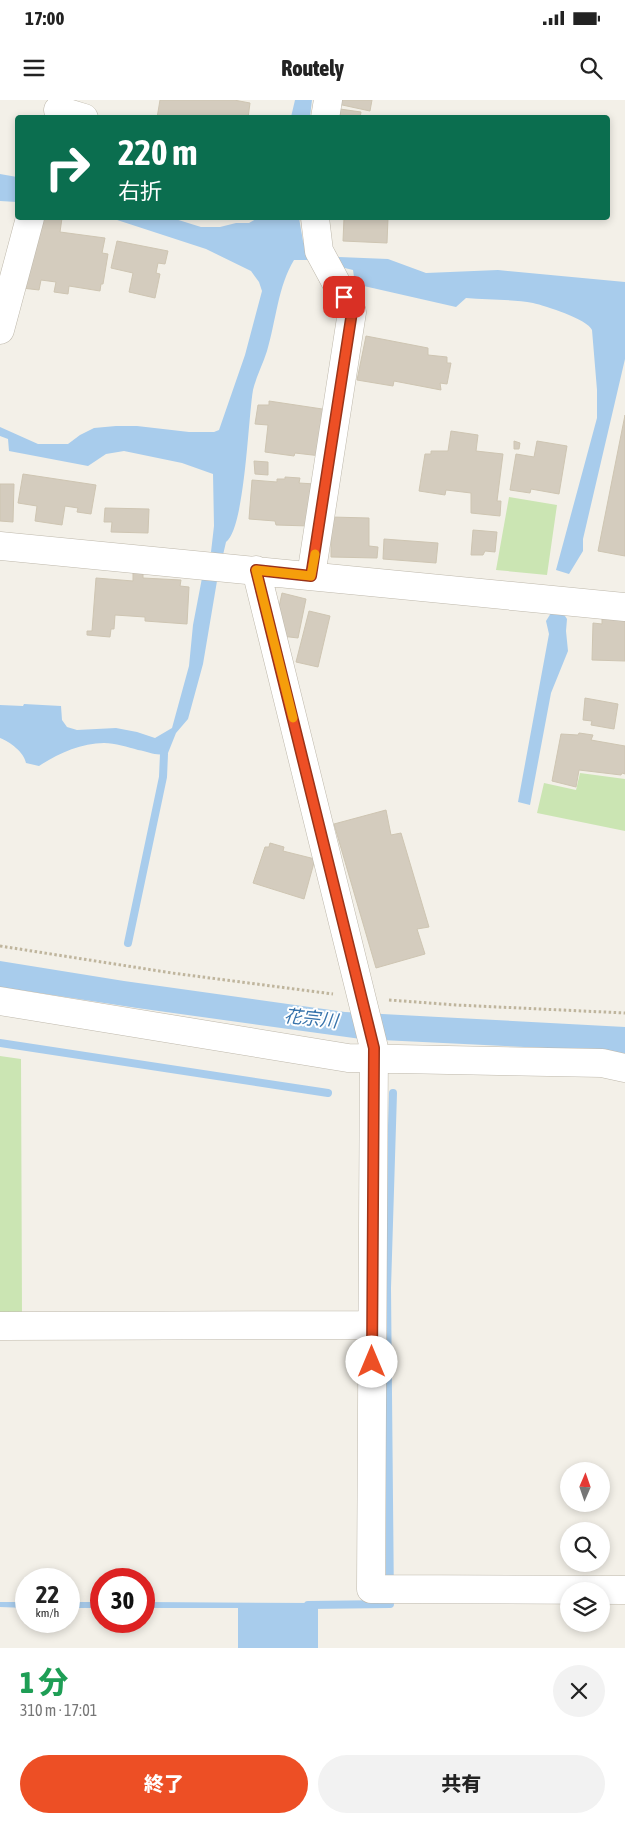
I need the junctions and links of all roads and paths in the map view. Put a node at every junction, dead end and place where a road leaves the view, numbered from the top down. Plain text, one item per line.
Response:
1 (328, 100) edge
2 (58, 109) edge
3 (75, 115) edge
4 (326, 115) edge
5 (29, 220) edge
6 (315, 220) edge
7 (4, 300) edge
8 (0, 330) edge
9 (0, 546) edge
10 (256, 570) junction
11 (311, 576) junction
12 (625, 607) edge
13 (0, 946) edge
14 (0, 1001) edge
15 (364, 1003) junction
16 (625, 1013) edge
17 (374, 1053) junction
18 (625, 1068) edge
19 (372, 1325) junction
20 (0, 1326) edge
21 (625, 1590) edge

1 - 4 street
2 - 3 street
5 - 7 street
6 - 11 street
7 - 8 street
9 - 10 street
10 - 11 street
10 - 15 street
11 - 12 street
13 - 15 path
14 - 17 street
15 - 16 path
15 - 17 street
17 - 18 street
17 - 19 street
19 - 20 street
19 - 21 street

